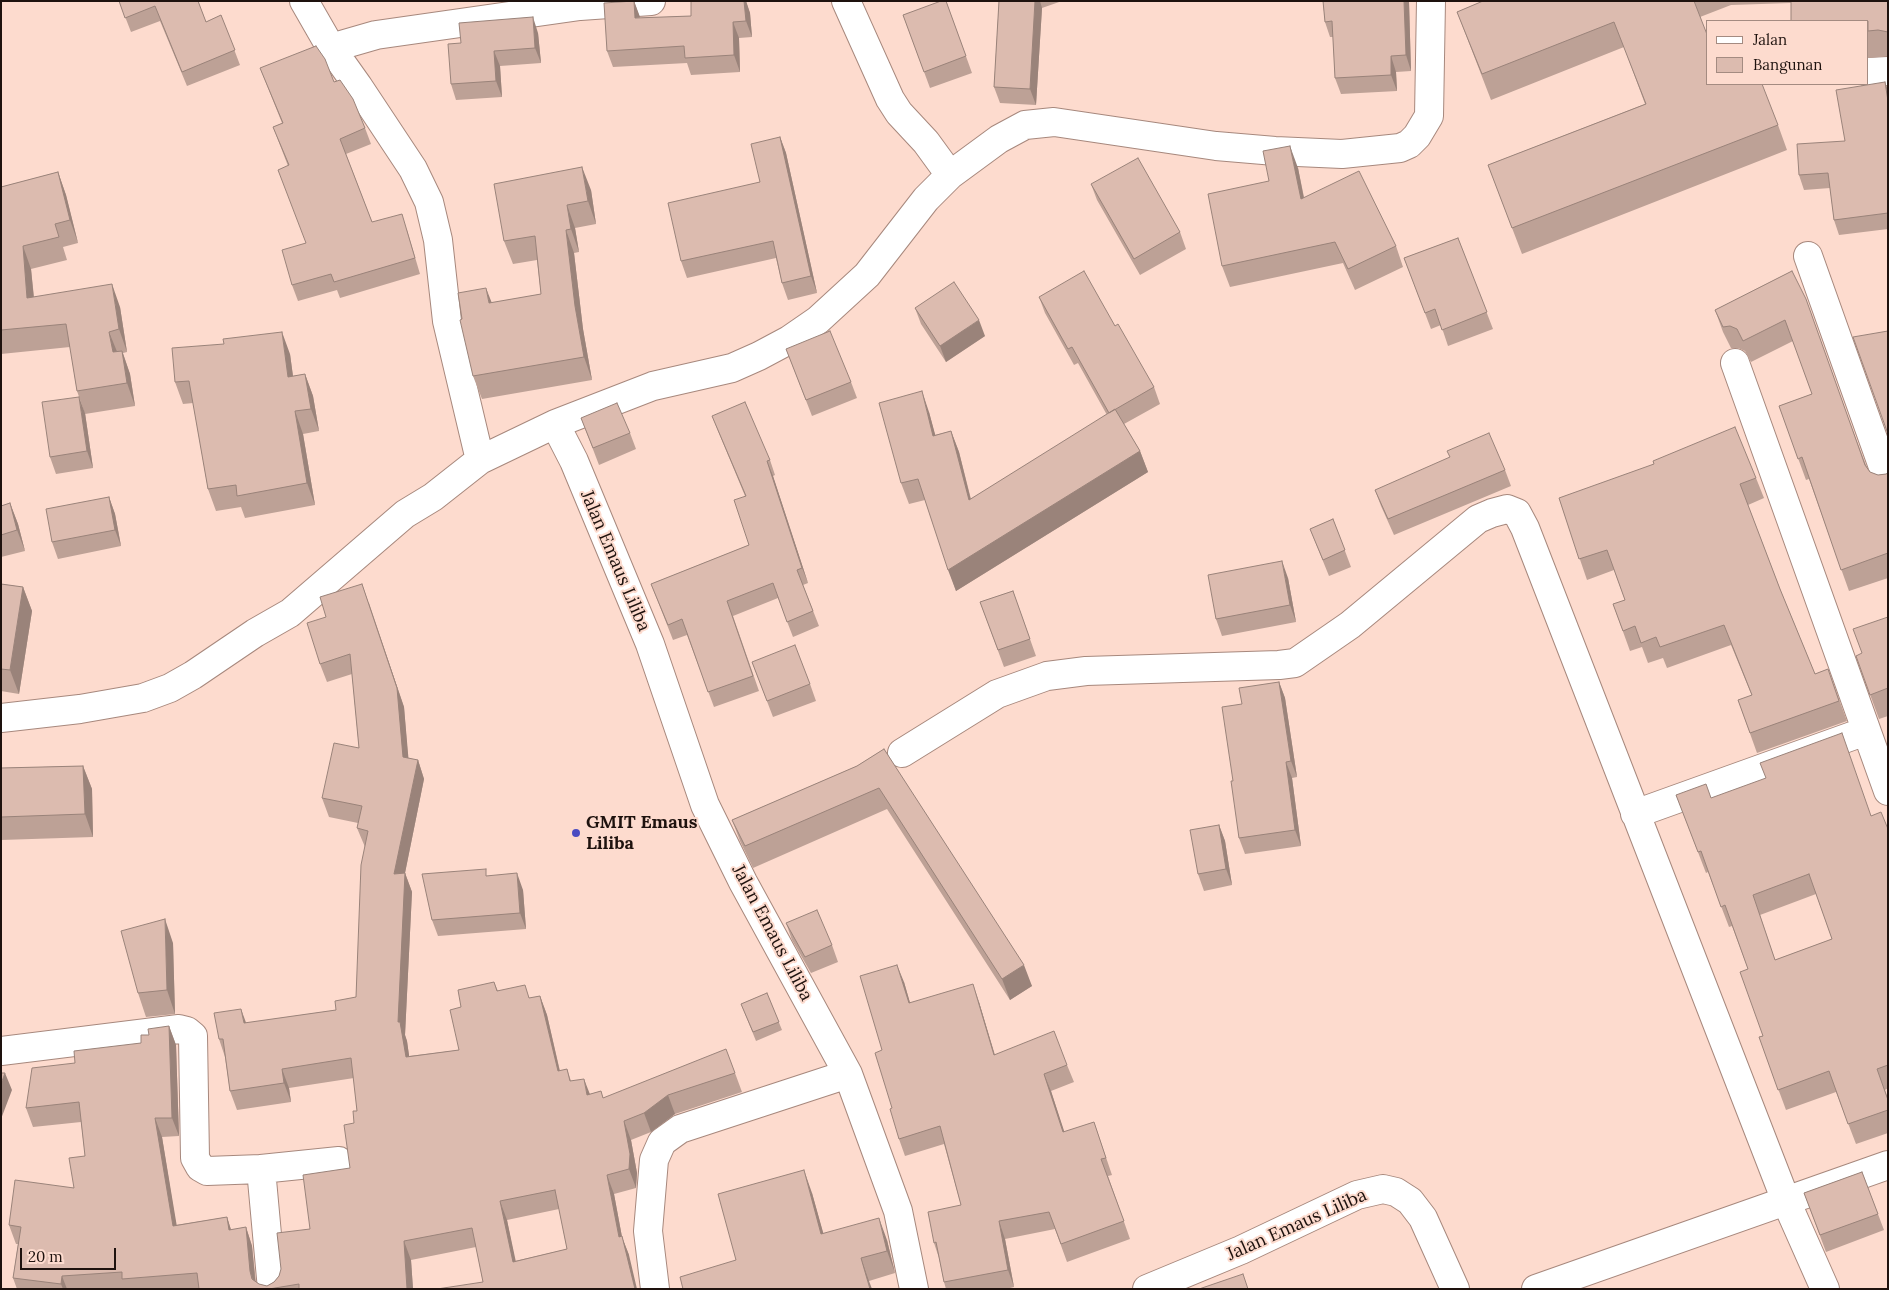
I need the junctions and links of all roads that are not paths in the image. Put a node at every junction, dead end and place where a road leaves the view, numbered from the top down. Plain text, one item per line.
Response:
1 (304, 1) edge
2 (651, 1) edge
3 (847, 1) edge
4 (1431, 1) edge
5 (331, 48) junction
6 (1888, 71) edge
7 (1869, 72) edge
8 (950, 175) junction
9 (1808, 256) dead end
10 (1735, 363) dead end
11 (555, 424) junction
12 (480, 460) junction
13 (1888, 481) edge
14 (1, 718) edge
15 (1866, 731) junction
16 (902, 753) dead end
17 (1888, 790) edge
18 (1635, 814) junction
19 (1, 1051) edge
20 (848, 1074) junction
21 (339, 1161) dead end
22 (1888, 1165) edge
23 (261, 1169) junction
24 (1786, 1200) junction
25 (272, 1289) edge
26 (655, 1289) edge
27 (914, 1289) edge
28 (1147, 1289) edge
29 (1455, 1289) edge
30 (1536, 1289) edge
31 (1825, 1289) edge

1 - 5 street
2 - 5 street
3 - 8 street
4 - 8 street
5 - 12 street
6 - 7 street
8 - 11 street
9 - 13 street
10 - 15 street
11 - 12 street
11 - 20 street, Jalan Emaus Liliba
12 - 14 street
15 - 17 street
15 - 18 street
16 - 18 street
18 - 24 street
19 - 23 street
20 - 26 street
20 - 27 street, Jalan Emaus Liliba
21 - 23 street
22 - 24 street
23 - 25 street
24 - 30 street
24 - 31 street
28 - 29 street, Jalan Emaus Liliba

